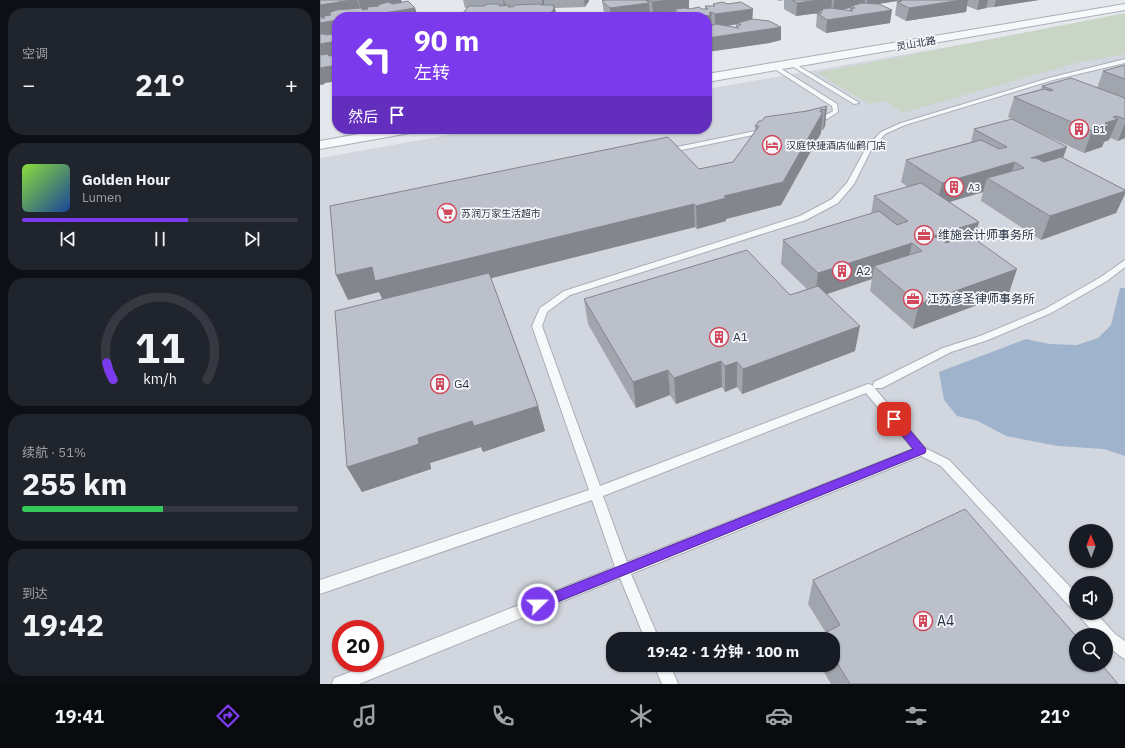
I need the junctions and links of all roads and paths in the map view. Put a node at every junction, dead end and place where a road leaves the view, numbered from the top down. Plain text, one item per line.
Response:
1 (1124, 0) edge
2 (1125, 7) edge
3 (1125, 62) edge
4 (792, 64) junction
5 (712, 67) edge
6 (775, 67) junction
7 (712, 77) edge
8 (856, 103) dead end
9 (802, 123) edge
10 (332, 130) edge
11 (771, 130) edge
12 (320, 131) edge
13 (382, 134) edge
14 (320, 145) edge
15 (662, 152) edge
16 (1125, 263) edge
17 (878, 384) dead end
18 (921, 450) junction
19 (596, 493) junction
20 (624, 570) junction
21 (320, 587) edge
22 (1069, 596) edge
23 (1092, 620) edge
24 (649, 632) edge
25 (1125, 651) edge
26 (665, 672) edge
27 (340, 684) edge
28 (670, 684) edge

1 - 5 street, 灵山北路
2 - 4 street, 灵山北路
3 - 19 lane
4 - 6 street, 灵山北路
4 - 8 lane
6 - 7 street, 灵山北路
6 - 9 lane
10 - 12 street
11 - 15 lane
13 - 14 street
16 - 17 lane
18 - 19 lane
18 - 20 lane
18 - 22 lane
19 - 20 lane
19 - 21 lane
20 - 24 lane
20 - 27 lane
23 - 25 lane
26 - 28 lane

